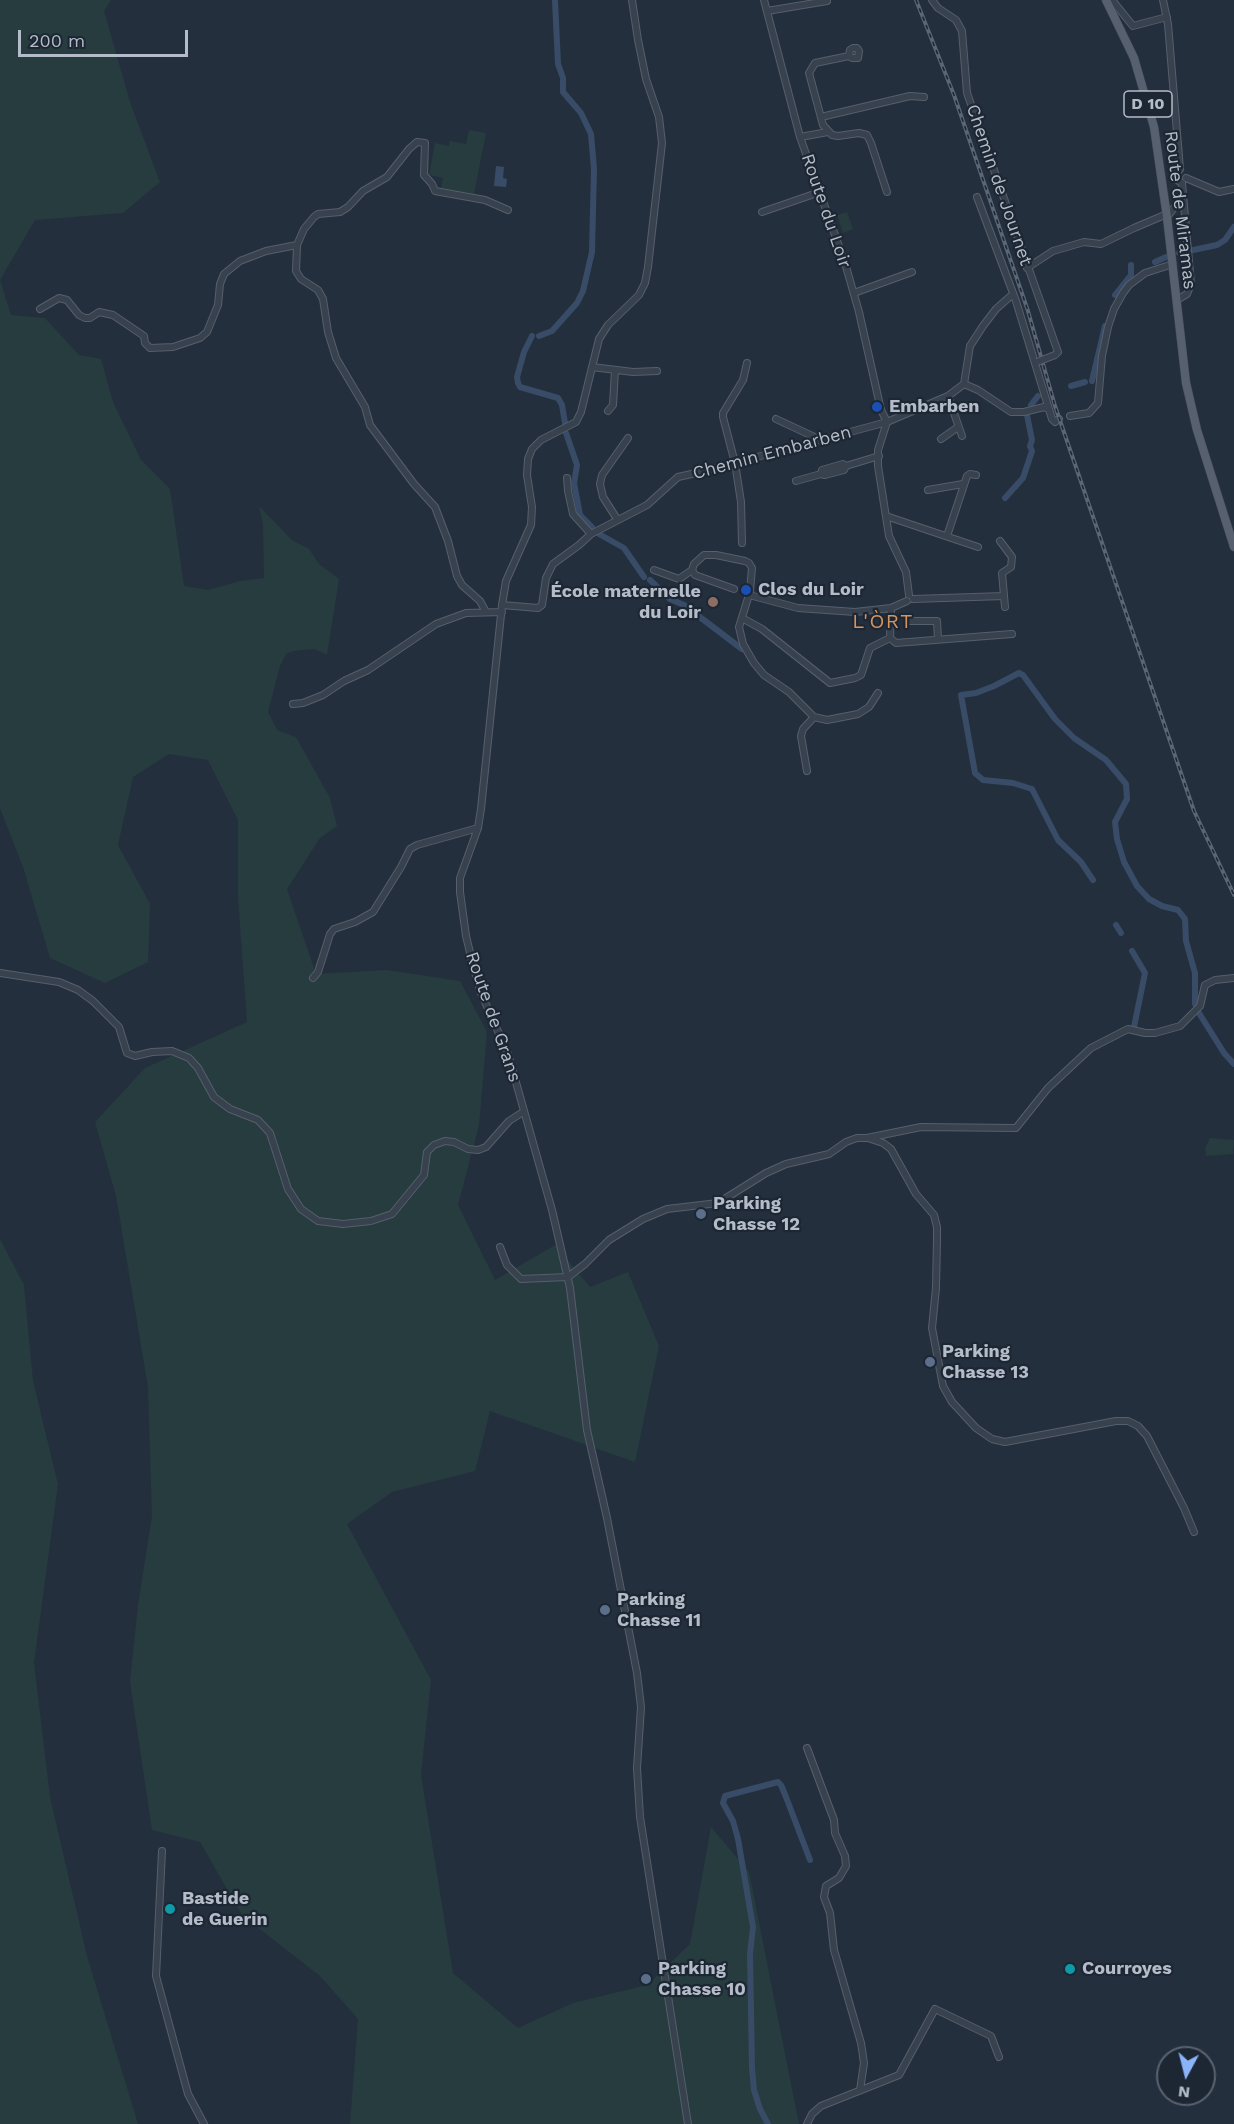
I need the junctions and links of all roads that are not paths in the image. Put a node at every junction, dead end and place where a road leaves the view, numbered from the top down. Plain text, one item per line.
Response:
1 (632, 0) edge
2 (764, 0) edge
3 (932, 0) edge
4 (1106, 0) edge
5 (1112, 0) edge
6 (1163, 0) edge
7 (827, 1) edge
8 (767, 10) junction
9 (1167, 17) junction
10 (849, 56) dead end
11 (924, 97) dead end
12 (821, 117) junction
13 (828, 132) junction
14 (800, 137) junction
15 (1184, 181) junction
16 (1234, 189) edge
17 (820, 192) junction
18 (887, 192) dead end
19 (1184, 196) junction
20 (977, 197) dead end
21 (508, 210) dead end
22 (762, 212) dead end
23 (1167, 216) junction
24 (297, 245) junction
25 (1173, 264) junction
26 (1027, 268) junction
27 (912, 272) dead end
28 (854, 293) junction
29 (1013, 294) junction
30 (1177, 300) junction
31 (40, 309) dead end
32 (1035, 362) junction
33 (747, 363) dead end
34 (592, 367) junction
35 (615, 370) junction
36 (657, 371) dead end
37 (964, 384) junction
38 (948, 396) junction
39 (1048, 409) junction
40 (608, 411) dead end
41 (1070, 416) dead end
42 (776, 418) dead end
43 (1059, 419) dead end
44 (887, 422) junction
45 (958, 427) junction
46 (962, 436) dead end
47 (628, 438) dead end
48 (941, 439) dead end
49 (821, 440) junction
50 (879, 456) junction
51 (735, 463) junction
52 (976, 475) dead end
53 (567, 478) dead end
54 (796, 481) dead end
55 (963, 484) junction
56 (928, 490) dead end
57 (885, 516) junction
58 (616, 519) junction
59 (591, 534) junction
60 (947, 536) junction
61 (1000, 541) dead end
62 (742, 543) dead end
63 (978, 547) dead end
64 (1234, 547) edge
65 (654, 570) dead end
66 (692, 570) junction
67 (734, 588) dead end
68 (750, 595) junction
69 (1004, 596) junction
70 (910, 598) junction
71 (1005, 607) dead end
72 (502, 608) junction
73 (891, 608) junction
74 (486, 612) junction
75 (742, 618) junction
76 (909, 621) dead end
77 (1012, 634) dead end
78 (890, 638) junction
79 (938, 639) junction
80 (878, 693) dead end
81 (293, 704) dead end
82 (814, 717) junction
83 (807, 771) dead end
84 (478, 828) junction
85 (0, 973) edge
86 (313, 978) dead end
87 (1234, 978) edge
88 (524, 1112) junction
89 (867, 1138) junction
90 (500, 1247) dead end
91 (568, 1276) junction
92 (1194, 1532) dead end
93 (807, 1748) dead end
94 (162, 1851) dead end
95 (999, 2057) dead end
96 (860, 2090) junction
97 (204, 2124) edge
98 (688, 2124) edge
99 (807, 2124) edge

1 - 34 street, Route de Grans
2 - 8 street, Route du Loir
3 - 26 street, Chemin de Journet
4 - 23 main road, Route de Miramas / D 10
5 - 9 street
6 - 9 street
7 - 8 street
8 - 14 street, Route du Loir
9 - 15 street
10 - 12 street
11 - 12 street
12 - 13 street
13 - 14 street
13 - 18 street
14 - 17 street, Route du Loir
15 - 16 street
15 - 19 street
17 - 22 street
17 - 28 street, Route du Loir
19 - 23 street
19 - 30 street
20 - 29 street, Chemin de Journet
21 - 24 street
23 - 25 main road, Route de Miramas / D 10
23 - 26 street
24 - 31 street
24 - 74 street
25 - 30 main road, Route de Miramas / D 10
25 - 41 street
26 - 32 street, Chemin de Journet, bridge
27 - 28 street
28 - 44 street, Route du Loir
29 - 32 street, Chemin de Journet
29 - 37 street, Chemin de Journet
30 - 64 main road, Route de Miramas / D 10
32 - 39 street, Chemin de Journet
33 - 51 street
34 - 35 street
34 - 72 street, Route de Grans
35 - 36 street
35 - 40 street
37 - 38 street, Chemin Embarben
37 - 39 street
38 - 44 street, Chemin Embarben
38 - 45 street
39 - 43 street
42 - 49 street
44 - 49 street, Chemin Embarben
44 - 50 street
45 - 46 street
45 - 48 street
47 - 58 street
49 - 51 street, Chemin Embarben
50 - 54 street
50 - 57 street
51 - 58 street, Chemin Embarben
51 - 62 street
52 - 55 street
53 - 59 street
55 - 56 street
55 - 60 street
57 - 60 street
57 - 70 street
58 - 59 street, Chemin Embarben
59 - 72 street, Chemin Embarben
60 - 63 street
61 - 69 street
65 - 66 street
66 - 67 street
66 - 68 street
68 - 73 street
68 - 75 street
69 - 70 street
69 - 71 street
70 - 73 street
72 - 74 street
72 - 84 street, Route de Grans
73 - 78 street
74 - 81 street
75 - 78 street
75 - 82 street
76 - 79 street
77 - 79 street
78 - 79 street
80 - 82 street
82 - 83 street
84 - 86 street
84 - 88 street, Route de Grans
85 - 88 street
87 - 89 street
88 - 91 street, Route de Grans
89 - 91 street
89 - 92 street
90 - 91 street
91 - 98 street, Route de Grans
93 - 96 street
94 - 97 street
95 - 96 street
96 - 99 street

